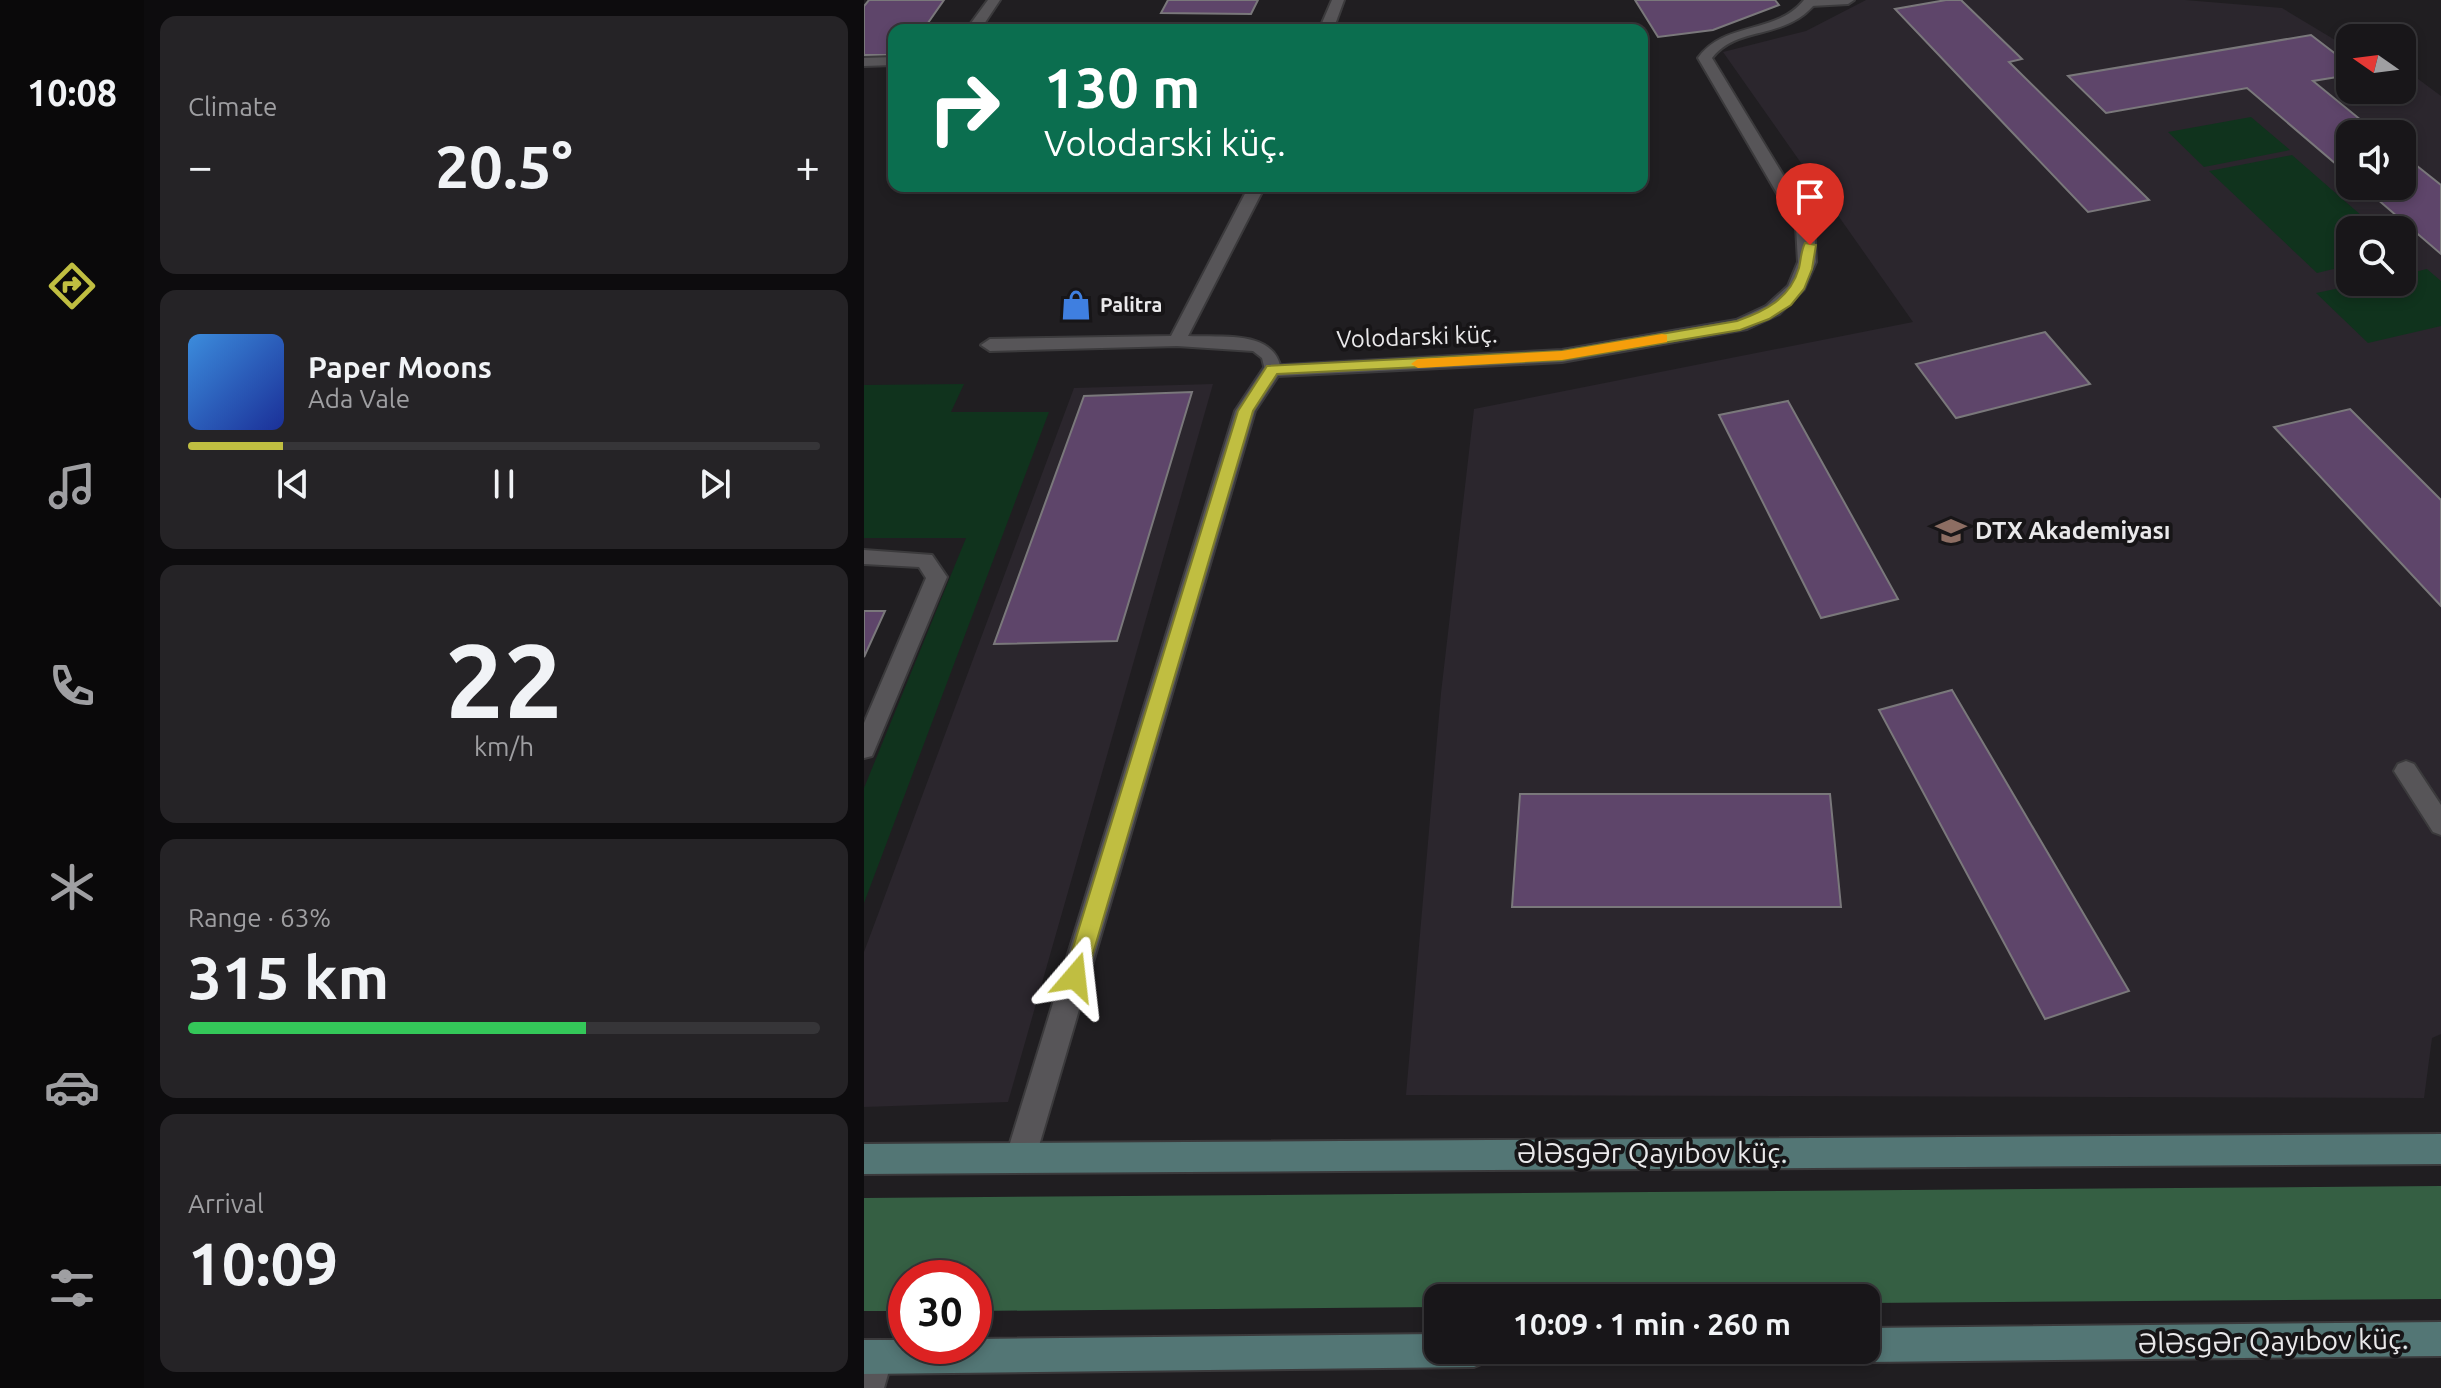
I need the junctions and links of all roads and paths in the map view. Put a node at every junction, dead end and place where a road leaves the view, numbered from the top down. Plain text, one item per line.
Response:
1 (994, 0) edge
2 (1338, 0) edge
3 (1848, 0) edge
4 (1811, 1) edge
5 (977, 24) edge
6 (1328, 24) edge
7 (888, 61) edge
8 (864, 62) edge
9 (1254, 192) edge
10 (1177, 341) junction
11 (990, 345) dead end
12 (1272, 370) junction
13 (864, 557) edge
14 (864, 749) edge
15 (2406, 771) dead end
16 (2441, 825) edge
17 (2441, 1149) edge
18 (1021, 1156) junction
19 (864, 1159) edge
20 (2441, 1339) edge
21 (1880, 1345) edge
22 (1424, 1351) edge
23 (870, 1367) edge

1 - 5 lane
2 - 6 lane
3 - 4 lane
4 - 12 street, Volodarski küç.
7 - 8 lane
9 - 10 lane
10 - 11 lane
10 - 12 lane
12 - 18 street
13 - 14 lane
15 - 16 lane
17 - 18 main road, Ələsgər Qayıbov küç.
18 - 19 main road, Ələsgər Qayıbov küç.
20 - 21 main road, Ələsgər Qayıbov küç.
22 - 23 main road

